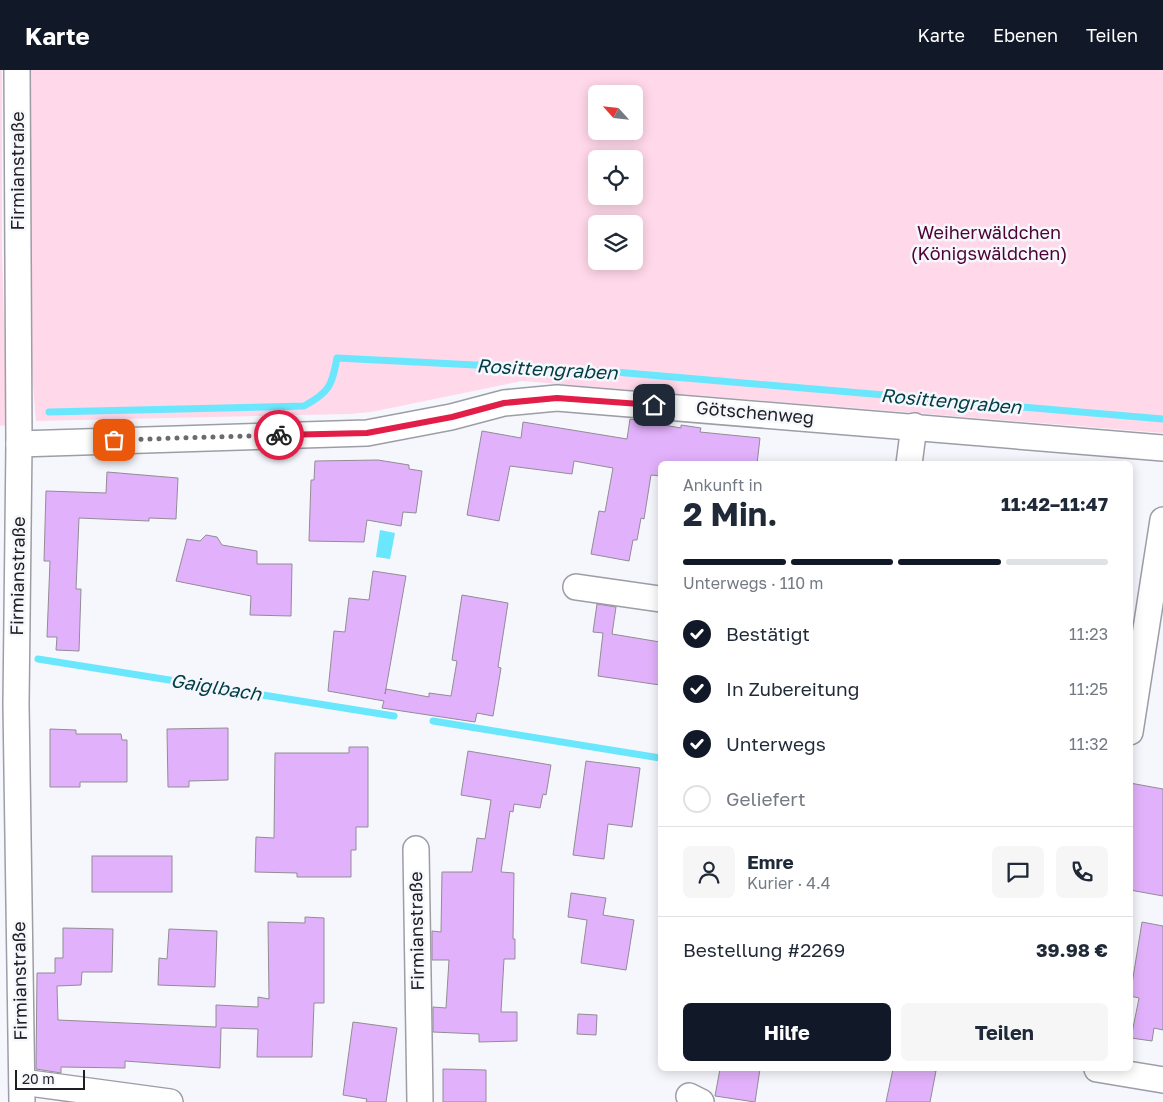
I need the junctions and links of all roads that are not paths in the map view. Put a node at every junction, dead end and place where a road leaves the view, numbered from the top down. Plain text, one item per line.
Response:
1 (17, 70) edge
2 (914, 426) junction
3 (19, 444) junction
4 (1163, 448) edge
5 (909, 461) edge
6 (1163, 520) edge
7 (576, 587) dead end
8 (658, 599) edge
9 (1133, 713) edge
10 (416, 849) dead end
11 (10, 1027) edge
12 (1109, 1071) edge
13 (1163, 1080) edge
14 (22, 1092) edge
15 (170, 1102) edge
16 (420, 1102) edge

1 - 3 street, Firmianstraße
2 - 3 street, Götschenweg
2 - 4 street, Götschenweg
2 - 5 street
3 - 11 street, Firmianstraße
6 - 9 street
7 - 8 street
10 - 16 street, Firmianstraße
11 - 14 street, Firmianstraße
12 - 13 street
14 - 15 street, Firmianstraße

